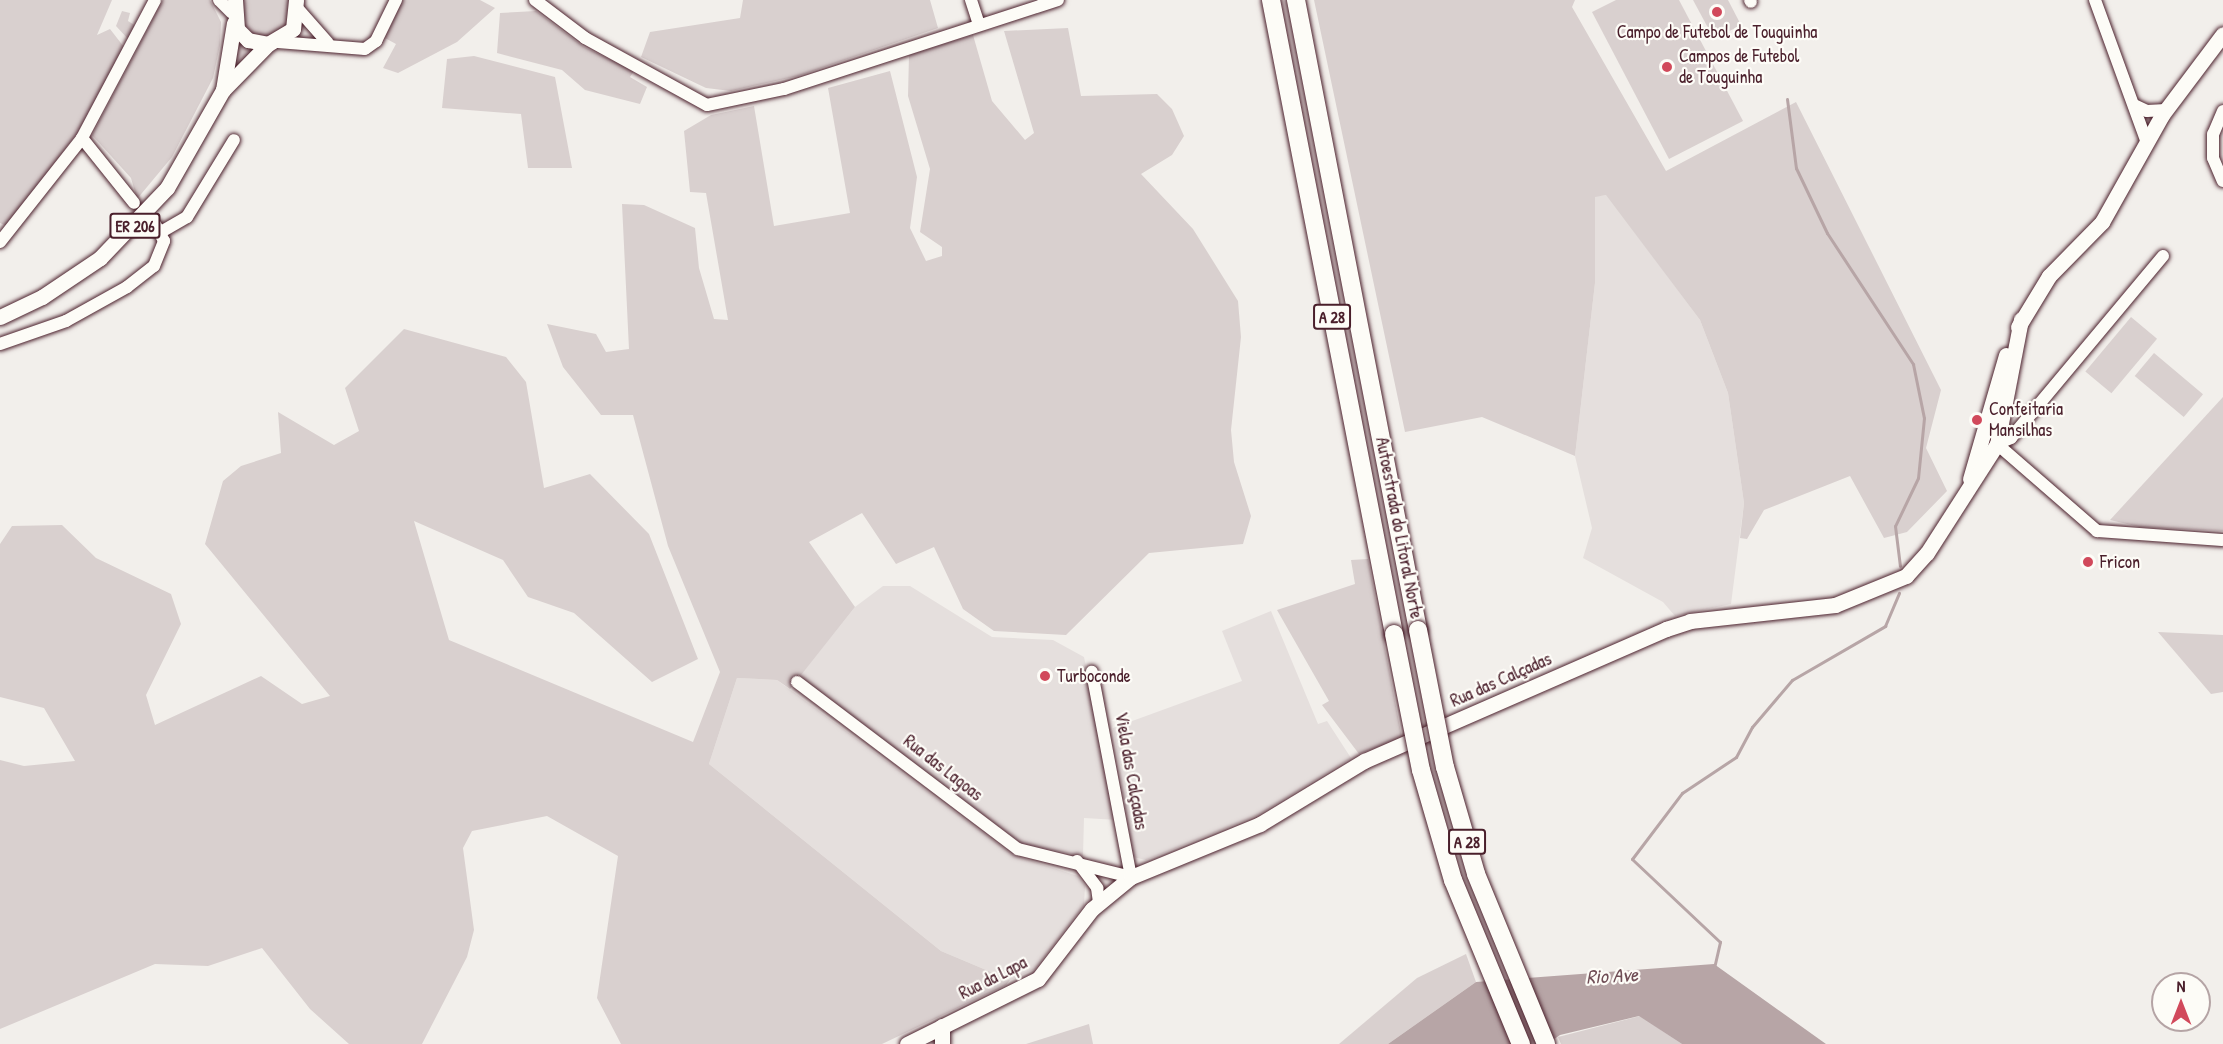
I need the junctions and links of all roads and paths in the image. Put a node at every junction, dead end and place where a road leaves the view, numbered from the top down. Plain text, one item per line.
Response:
1 (155, 0) edge
2 (219, 0) edge
3 (396, 0) edge
4 (535, 0) edge
5 (971, 0) edge
6 (1058, 0) edge
7 (1271, 0) edge
8 (1296, 0) edge
9 (2096, 0) edge
10 (297, 5) edge
11 (234, 12) edge
12 (979, 25) junction
13 (2223, 34) edge
14 (328, 42) junction
15 (273, 43) junction
16 (223, 90) junction
17 (2134, 105) junction
18 (2166, 110) junction
19 (2223, 111) edge
20 (82, 138) junction
21 (234, 140) dead end
22 (2146, 140) junction
23 (2223, 181) edge
24 (134, 203) dead end
25 (0, 242) edge
26 (2163, 256) dead end
27 (0, 316) edge
28 (2021, 319) junction
29 (0, 344) edge
30 (1981, 438) junction
31 (1997, 444) junction
32 (1966, 494) junction
33 (2223, 540) edge
34 (1092, 672) dead end
35 (797, 682) dead end
36 (1076, 860) junction
37 (1131, 877) junction
38 (1099, 903) junction
39 (942, 1026) junction
40 (907, 1044) edge
41 (942, 1044) edge
42 (1521, 1044) edge
43 (1546, 1044) edge

1 - 20 street
2 - 11 street
3 - 14 street
4 - 12 street
5 - 12 street
6 - 12 street
7 - 42 highway, Autoestrada do Litoral Norte / A 28, bridge
8 - 43 highway, Autoestrada do Litoral Norte / A 28, bridge
9 - 17 street
10 - 14 street
10 - 15 main road
11 - 15 main road
11 - 16 main road
13 - 18 main road
14 - 15 street
15 - 16 main road
16 - 27 main road, ER 206
17 - 18 street
17 - 22 street
18 - 22 main road
19 - 23 street
20 - 24 street
20 - 25 street
21 - 29 street
22 - 28 main road
26 - 31 street
28 - 30 main road
28 - 31 main road
30 - 31 main road
30 - 32 main road
31 - 32 main road
31 - 33 street
32 - 37 main road, Rua das Calçadas
34 - 37 street, Viela das Calçadas
35 - 36 street, Rua das Lagoas
36 - 37 street, Rua das Lagoas
36 - 38 street
37 - 38 main road, Rua da Lapa
38 - 39 main road, Rua da Lapa
39 - 40 main road, Rua da Lapa
39 - 41 main road

